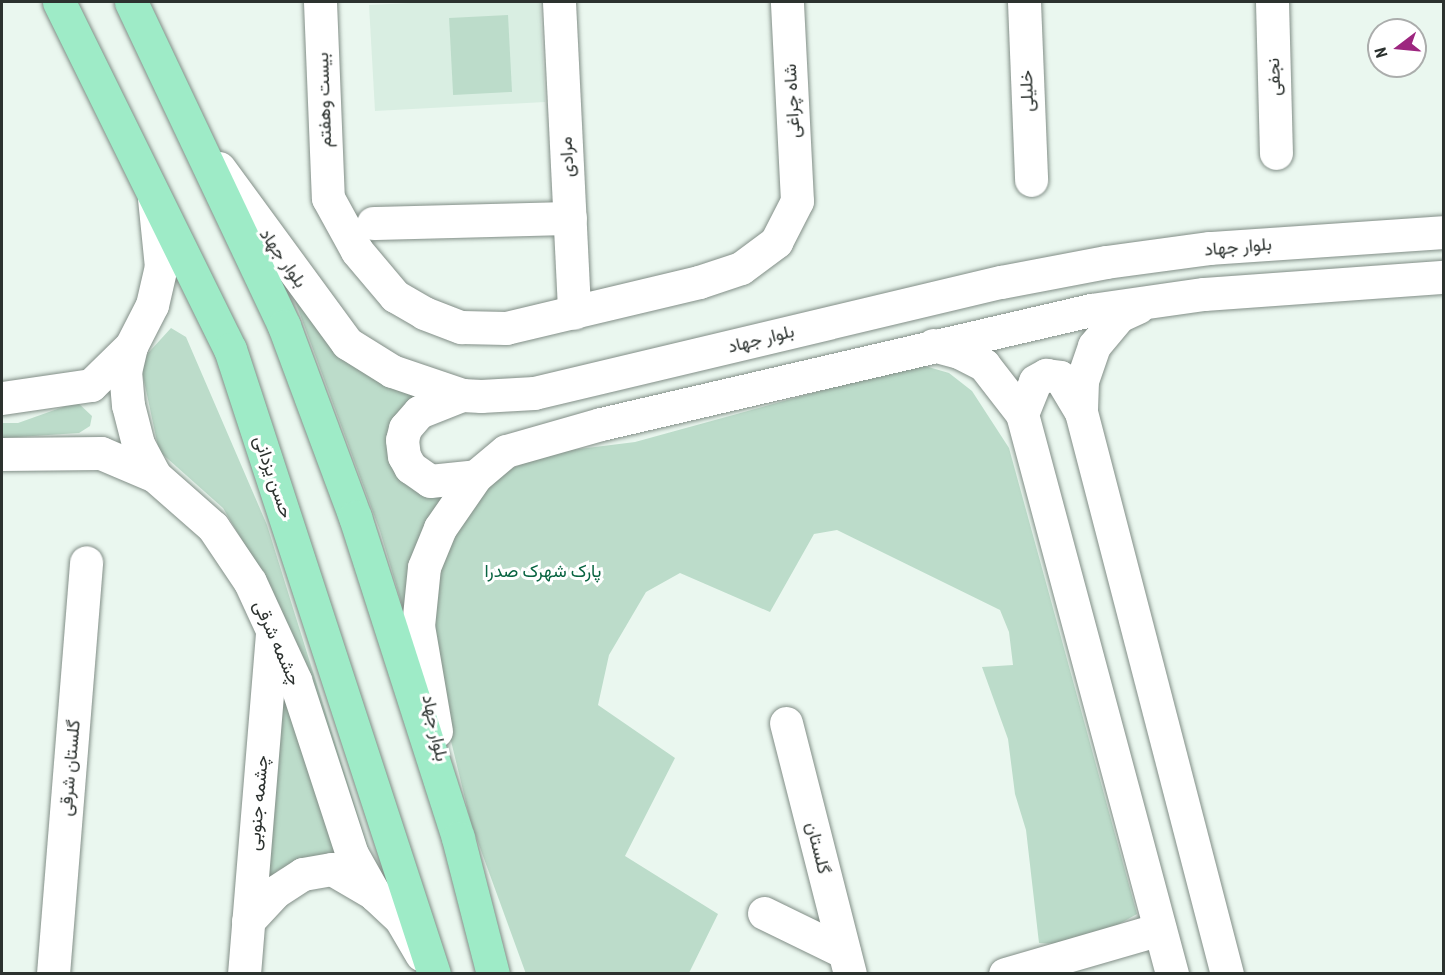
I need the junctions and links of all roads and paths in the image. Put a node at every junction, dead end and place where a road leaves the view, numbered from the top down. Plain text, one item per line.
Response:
1 (59, 2) edge
2 (131, 2) edge
3 (320, 2) edge
4 (559, 2) edge
5 (787, 2) edge
6 (1024, 2) edge
7 (1272, 2) edge
8 (195, 133) junction
9 (1276, 153) dead end
10 (1031, 180) dead end
11 (154, 198) junction
12 (570, 218) junction
13 (373, 223) dead end
14 (1443, 232) edge
15 (1443, 277) edge
16 (1149, 302) junction
17 (574, 313) junction
18 (933, 345) junction
19 (131, 346) junction
20 (91, 385) junction
21 (462, 395) junction
22 (2, 398) edge
23 (1081, 412) junction
24 (1022, 414) junction
25 (101, 453) junction
26 (2, 454) edge
27 (155, 476) junction
28 (476, 477) junction
29 (86, 562) dead end
30 (272, 633) junction
31 (786, 723) dead end
32 (458, 838) junction
33 (375, 895) junction
34 (764, 913) dead end
35 (248, 921) junction
36 (1160, 929) junction
37 (847, 963) edge
38 (54, 974) edge
39 (244, 974) edge
40 (433, 974) edge
41 (493, 974) edge
42 (1005, 974) edge
43 (1172, 974) edge
44 (1227, 974) edge

1 - 11 main road, حسن یزدانی
2 - 8 main road
3 - 17 street, بیست وهفتم
4 - 12 street, مرادی
5 - 17 street, شاه چراغی
6 - 10 street, خلیلی
7 - 9 street, نجفی
8 - 21 street, بلوار جهاد
8 - 32 main road
11 - 19 street
11 - 40 main road, حسن یزدانی
12 - 13 street
12 - 17 street, مرادی
14 - 21 street, بلوار جهاد
15 - 16 street, بلوار جهاد
16 - 18 street, بلوار جهاد
16 - 23 street
18 - 24 street
18 - 28 street, بلوار جهاد
19 - 20 street
19 - 27 street
20 - 22 street
20 - 25 street
21 - 28 street
23 - 24 street
23 - 44 street
24 - 36 street
25 - 26 street, چشمه شرقی
25 - 27 street, چشمه شرقی
27 - 30 street, چشمه شرقی
28 - 32 street, بلوار جهاد
29 - 38 street, گلستان شرقی
30 - 33 street, چشمه شرقی
30 - 35 street, چشمه جنوبی
31 - 37 street, گلستان
32 - 41 main road
33 - 35 street
33 - 40 street, چشمه شرقی
34 - 37 street
35 - 39 street, چشمه جنوبی
36 - 42 street
36 - 43 street

